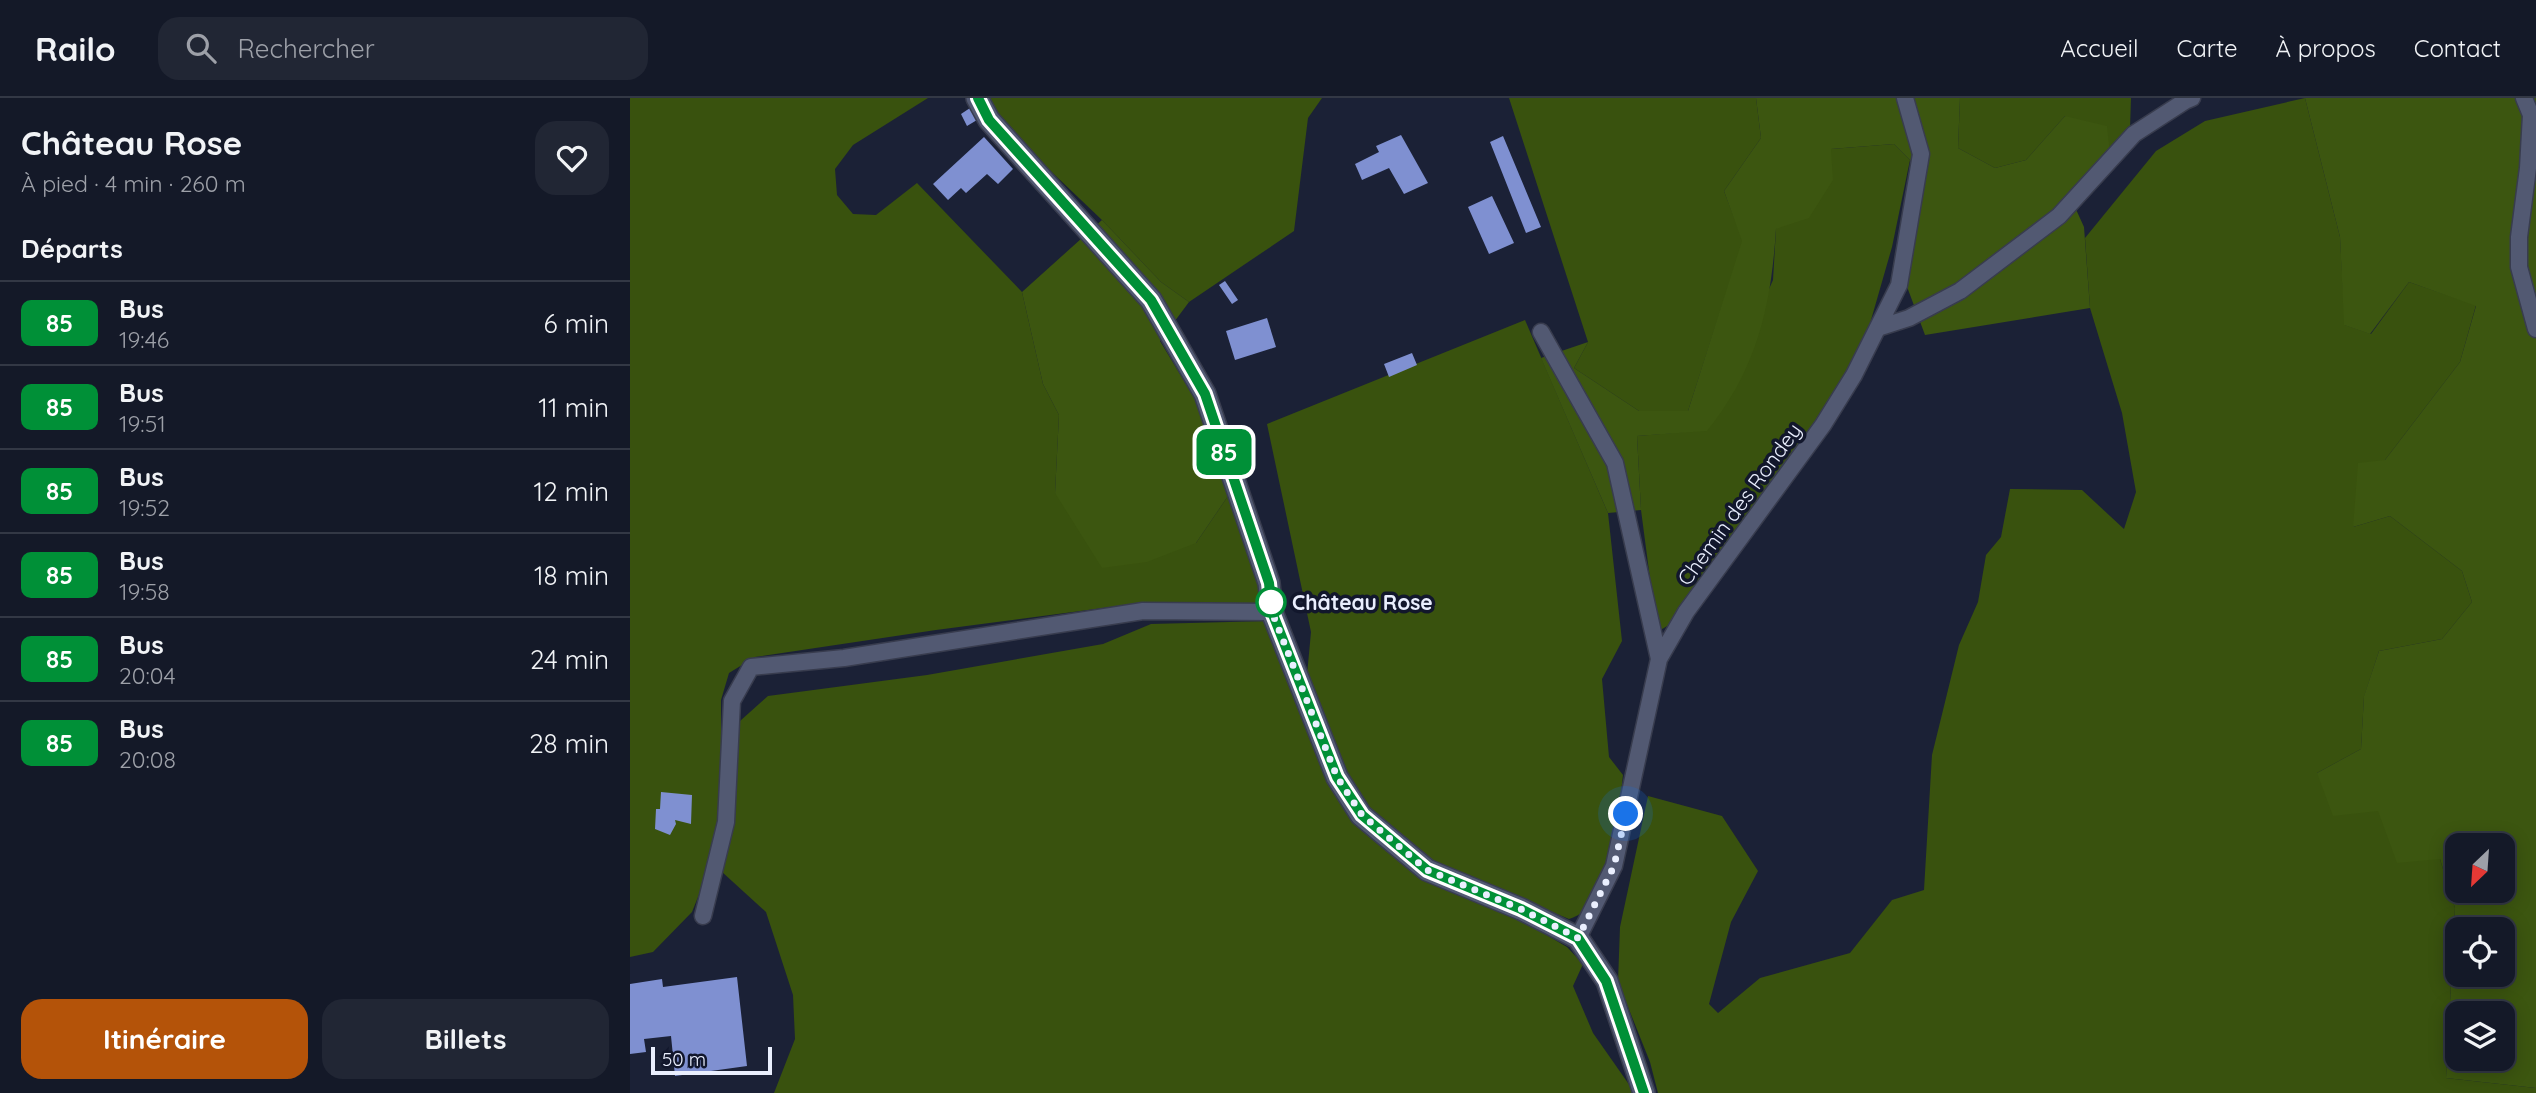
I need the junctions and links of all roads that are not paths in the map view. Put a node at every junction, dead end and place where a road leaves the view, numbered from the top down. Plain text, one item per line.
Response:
1 (978, 98) edge
2 (1905, 98) edge
3 (2192, 98) edge
4 (2524, 98) edge
5 (1878, 328) junction
6 (2536, 330) edge
7 (1541, 332) dead end
8 (1272, 612) junction
9 (1659, 659) junction
10 (703, 916) dead end
11 (1578, 938) junction
12 (1644, 1093) edge

1 - 8 street
2 - 5 street, Chemin des Rondey
3 - 5 street
4 - 6 street
5 - 9 street, Chemin des Rondey
7 - 9 street
8 - 10 street
8 - 11 street
9 - 11 street, Chemin des Rondey
11 - 12 street

